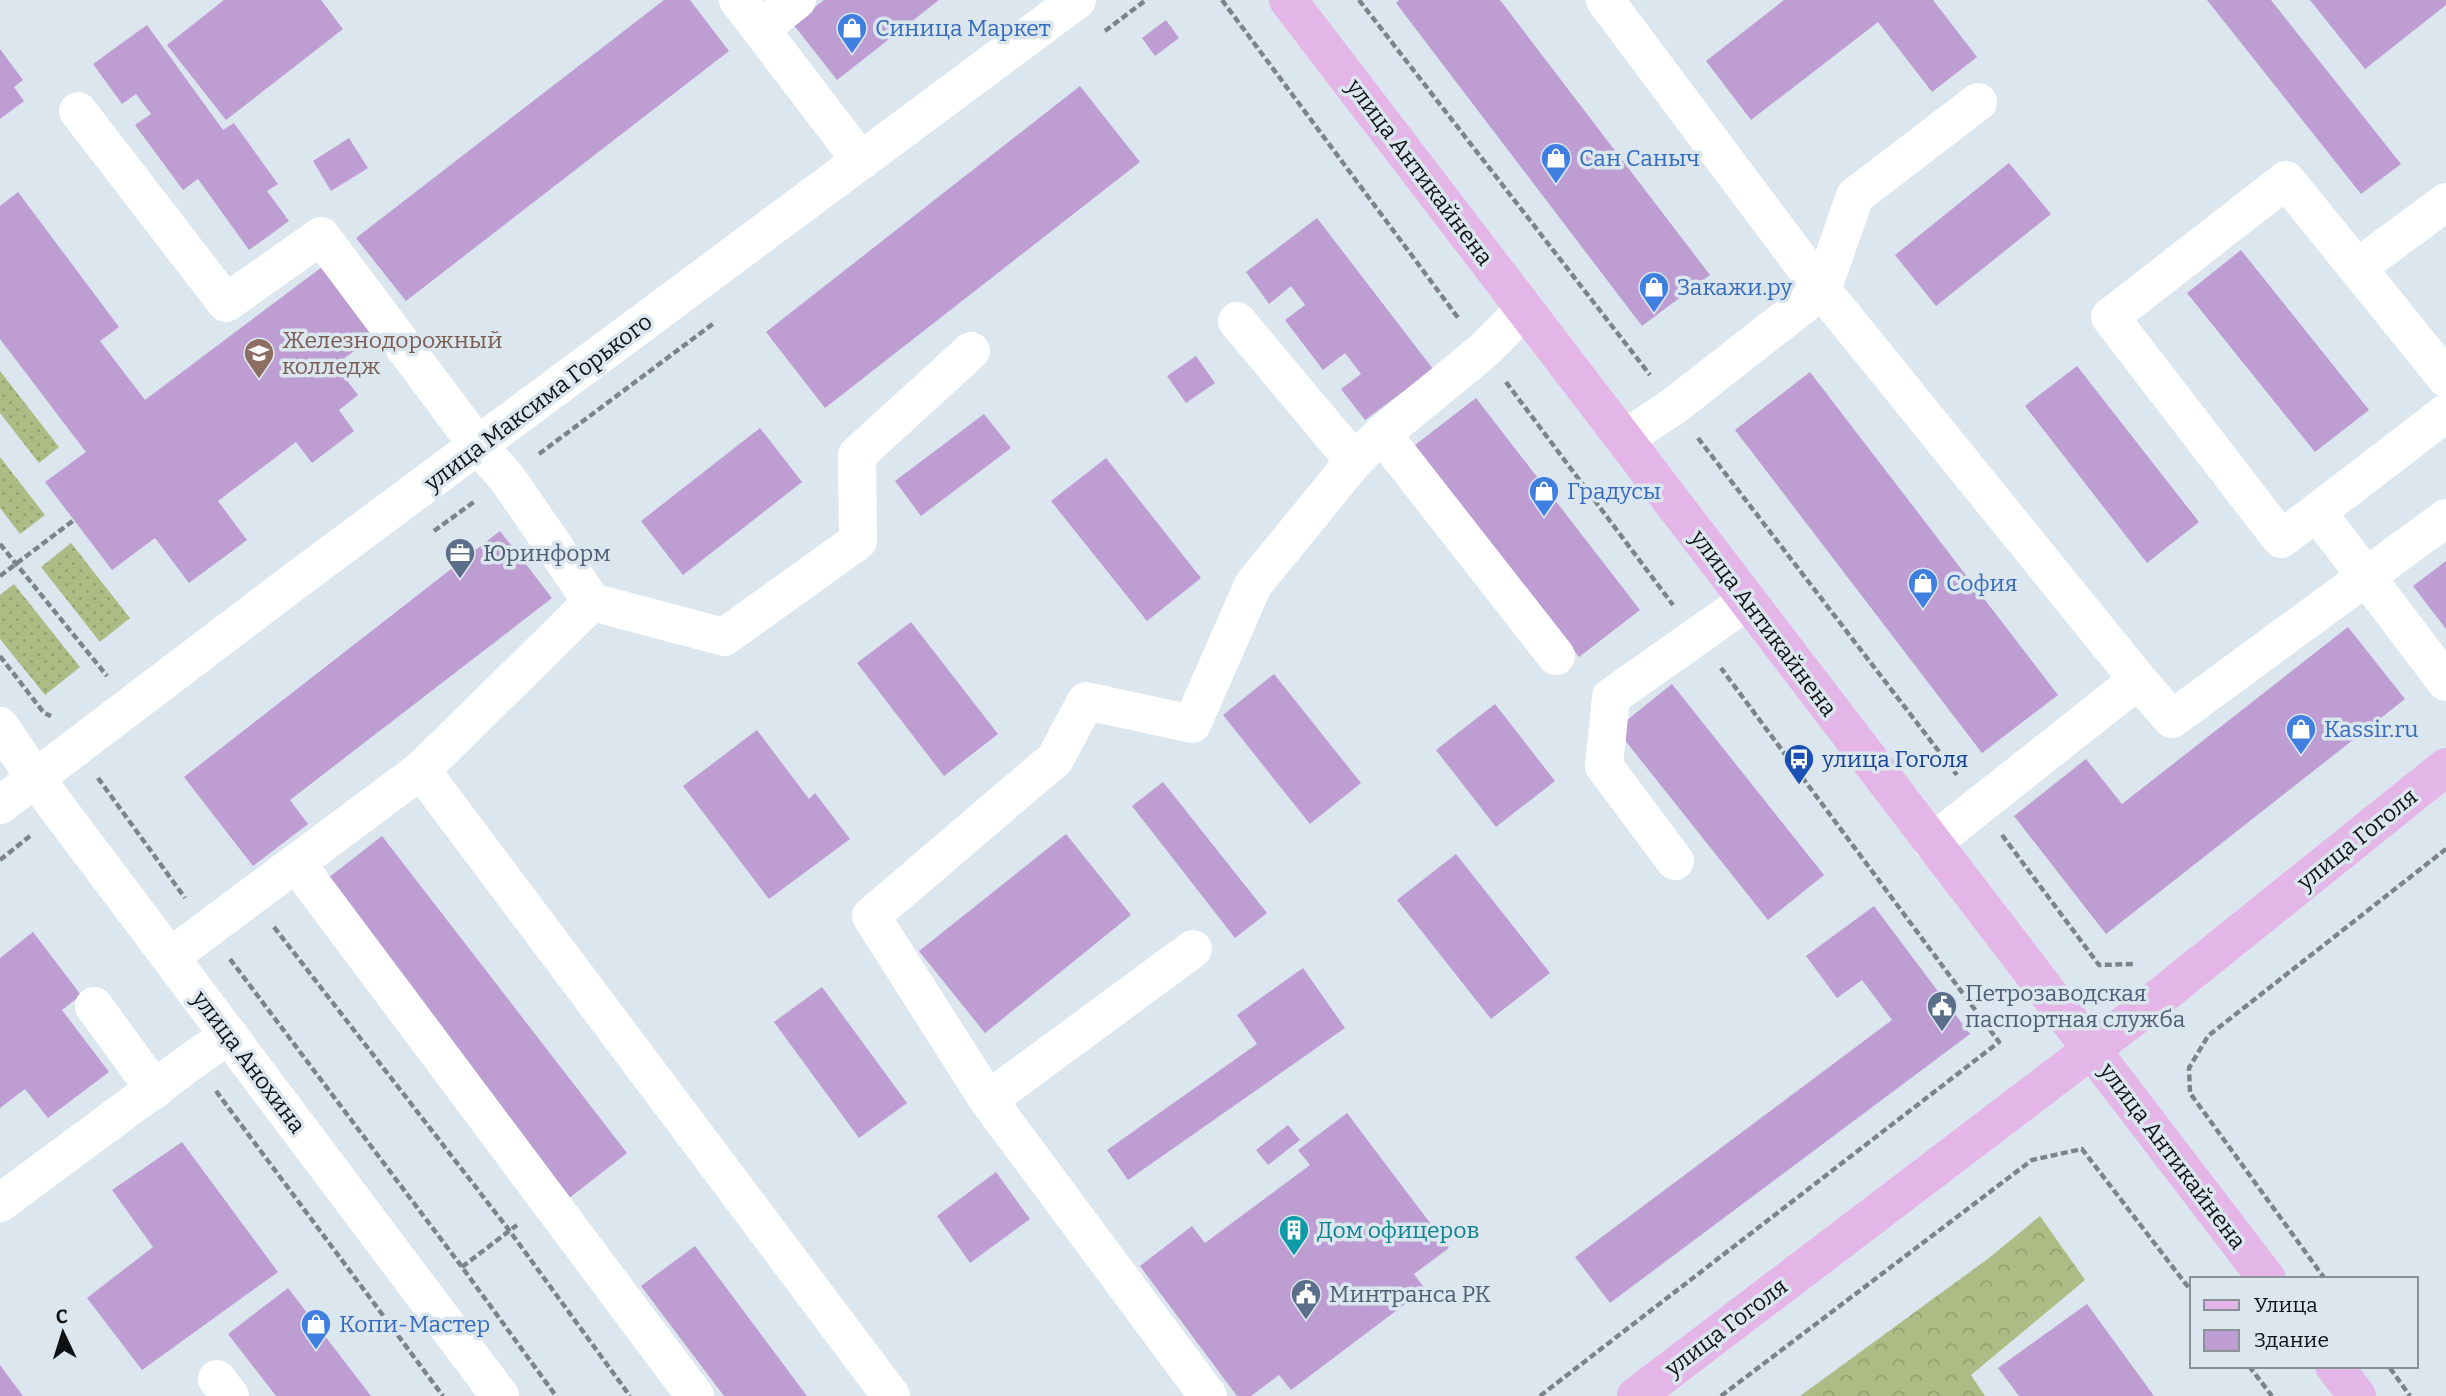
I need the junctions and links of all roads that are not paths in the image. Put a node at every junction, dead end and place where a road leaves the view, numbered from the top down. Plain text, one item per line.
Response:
1 (797, 0) edge
2 (1077, 0) edge
3 (1288, 0) edge
4 (1605, 0) edge
5 (749, 15) edge
6 (1978, 102) dead end
7 (78, 111) dead end
8 (861, 161) junction
9 (2446, 202) edge
10 (2357, 268) junction
11 (1822, 290) junction
12 (1525, 309) junction
13 (1237, 321) dead end
14 (971, 351) dead end
15 (2446, 378) edge
16 (2446, 413) edge
17 (1382, 434) junction
18 (1624, 439) junction
19 (479, 447) junction
20 (1354, 461) junction
21 (2317, 512) junction
22 (2446, 518) edge
23 (2367, 577) junction
24 (1748, 601) junction
25 (592, 602) junction
26 (1556, 656) dead end
27 (2138, 680) junction
28 (2446, 682) edge
29 (0, 726) edge
30 (2446, 767) edge
31 (421, 770) junction
32 (35, 778) junction
33 (0, 805) edge
34 (1932, 843) junction
35 (1675, 861) dead end
36 (296, 863) junction
37 (1194, 949) dead end
38 (170, 957) junction
39 (94, 1006) dead end
40 (229, 1035) junction
41 (2091, 1049) junction
42 (155, 1090) junction
43 (988, 1100) junction
44 (0, 1203) edge
45 (2265, 1277) edge
46 (2336, 1368) edge
47 (500, 1396) edge
48 (695, 1396) edge
49 (891, 1396) edge
50 (1208, 1396) edge
51 (1636, 1396) edge
52 (2357, 1396) edge

1 - 5 street
2 - 8 street, улица Максима Горького
3 - 12 main road, улица Антикайнена
4 - 11 street
5 - 8 street
6 - 11 street
7 - 19 street
8 - 19 street, улица Максима Горького
9 - 10 street
10 - 15 street
10 - 21 street
11 - 18 street
11 - 27 street
12 - 17 street
12 - 18 main road, улица Антикайнена
13 - 20 street
14 - 25 street
16 - 21 street
17 - 20 street
17 - 26 street
18 - 24 main road, улица Антикайнена
19 - 25 street
19 - 32 street, улица Максима Горького
20 - 43 street
21 - 23 street
22 - 23 street
23 - 27 street
23 - 28 street
24 - 34 main road, улица Антикайнена
24 - 35 street
25 - 31 street
27 - 34 street
29 - 32 street, улица Анохина
30 - 41 main road, улица Гоголя
31 - 36 street
31 - 49 street
32 - 33 street, улица Максима Горького
32 - 38 street, улица Анохина
34 - 41 main road, улица Антикайнена
36 - 38 street
36 - 48 street
37 - 43 street
38 - 40 street, улица Анохина
39 - 42 street
40 - 42 street
40 - 47 street, улица Анохина
41 - 45 main road, улица Антикайнена
41 - 51 main road, улица Гоголя
42 - 44 street
43 - 50 street
46 - 52 main road

